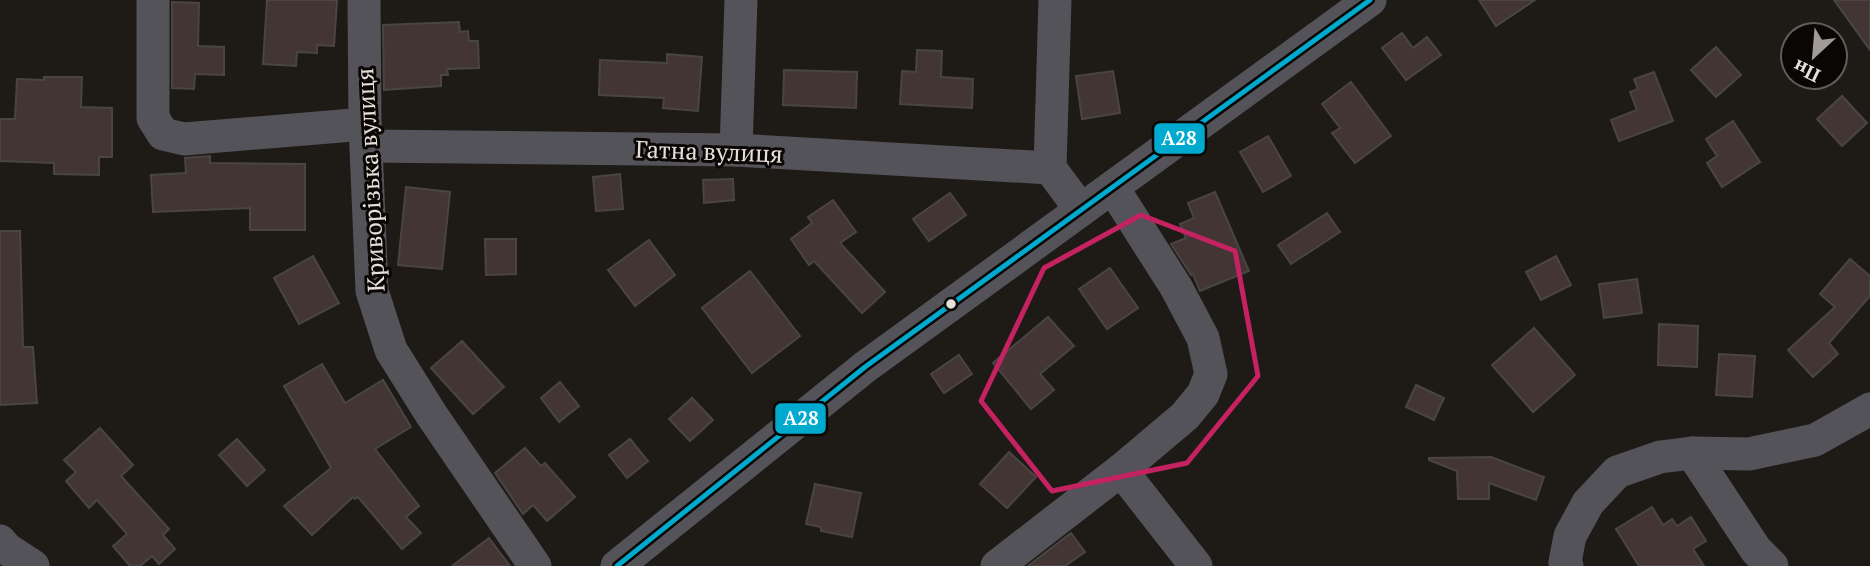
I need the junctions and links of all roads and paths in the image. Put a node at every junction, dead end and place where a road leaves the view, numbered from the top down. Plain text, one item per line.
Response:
1 (153, 0) edge
2 (363, 0) edge
3 (741, 0) edge
4 (1055, 0) edge
5 (1370, 0) edge
6 (366, 135) junction
7 (736, 150) junction
8 (1050, 168) junction
9 (1113, 188) junction
10 (1081, 210) junction
11 (1870, 409) edge
12 (1692, 453) junction
13 (1121, 470) junction
14 (0, 541) edge
15 (33, 566) edge
16 (535, 566) edge
17 (617, 566) edge
18 (997, 566) edge
19 (1196, 566) edge
20 (1567, 566) edge
21 (1772, 566) edge

1 - 6 street, Гатна вулиця
2 - 6 street, Криворізька вулиця
3 - 7 street
4 - 8 street
5 - 9 street
6 - 7 street, Гатна вулиця
6 - 16 street, Криворізька вулиця
7 - 8 street, Гатна вулиця
8 - 10 street
9 - 10 street
9 - 13 street
10 - 17 street
11 - 12 street
12 - 20 street
12 - 21 street
13 - 18 street
13 - 19 street
14 - 15 street

